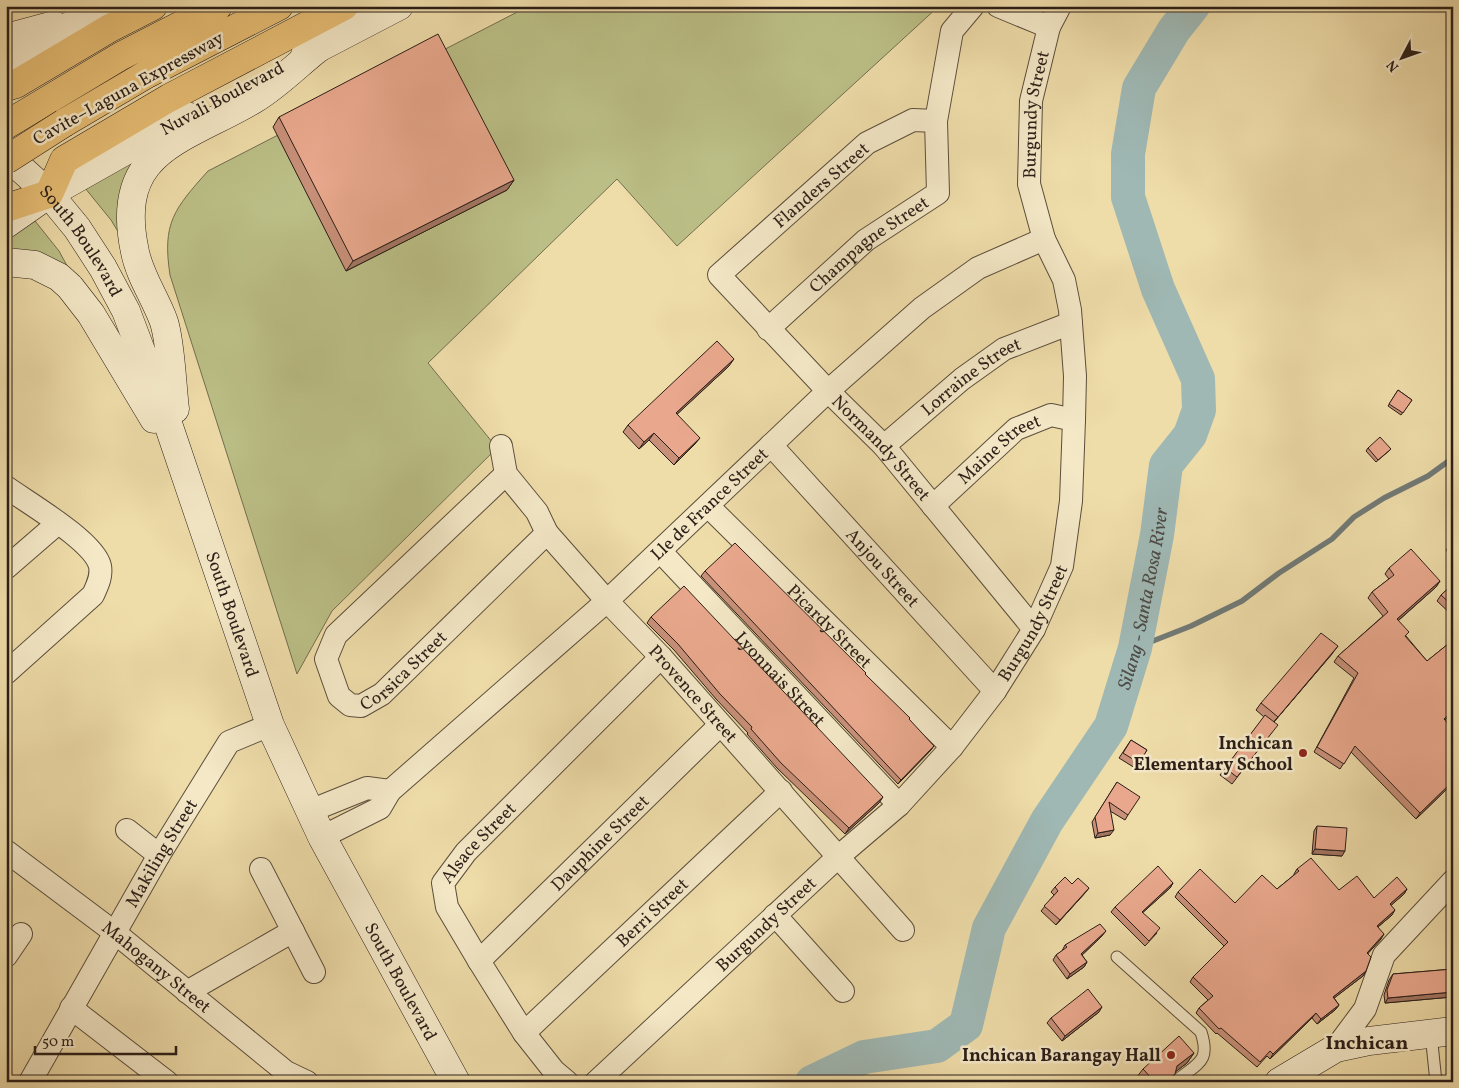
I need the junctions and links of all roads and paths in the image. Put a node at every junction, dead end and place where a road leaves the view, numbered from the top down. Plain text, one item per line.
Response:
1 (153, 6) edge
2 (218, 6) edge
3 (278, 6) edge
4 (344, 6) edge
5 (399, 6) edge
6 (973, 6) edge
7 (998, 6) edge
8 (1060, 6) edge
9 (92, 12) edge
10 (1049, 27) junction
11 (6, 38) edge
12 (322, 46) junction
13 (6, 65) edge
14 (6, 87) edge
15 (936, 121) junction
16 (6, 125) edge
17 (6, 155) edge
18 (6, 160) edge
19 (48, 194) junction
20 (6, 208) edge
21 (6, 224) edge
22 (1044, 239) junction
23 (6, 262) edge
24 (719, 275) joint
25 (1071, 324) junction
26 (768, 329) junction
27 (828, 392) junction
28 (1074, 420) junction
29 (771, 445) junction
30 (501, 446) dead end
31 (884, 446) junction
32 (180, 463) junction
33 (506, 474) junction
34 (6, 487) edge
35 (708, 506) junction
36 (933, 506) junction
37 (58, 523) junction
38 (547, 533) junction
39 (661, 552) junction
40 (6, 568) edge
41 (608, 601) junction
42 (1034, 629) junction
43 (661, 656) junction
44 (6, 673) edge
45 (995, 691) junction
46 (720, 725) junction
47 (272, 730) junction
48 (952, 747) junction
49 (781, 791) junction
50 (390, 792) junction
51 (899, 805) junction
52 (310, 811) junction
53 (127, 830) dead end
54 (322, 837) junction
55 (6, 851) edge
56 (159, 855) junction
57 (838, 857) junction
58 (260, 870) dead end
59 (1453, 882) edge
60 (775, 915) junction
61 (903, 930) dead end
62 (293, 931) junction
63 (114, 932) junction
64 (21, 934) dead end
65 (6, 956) edge
66 (1117, 957) dead end
67 (479, 961) junction
68 (314, 972) dead end
69 (844, 991) dead end
70 (187, 992) junction
71 (71, 1008) junction
72 (1365, 1009) junction
73 (1442, 1032) edge
74 (524, 1033) junction
75 (1369, 1041) junction
76 (1336, 1048) junction
77 (35, 1080) edge
78 (167, 1082) edge
79 (307, 1082) edge
80 (456, 1082) edge
81 (567, 1082) edge
82 (596, 1082) edge
83 (1175, 1082) edge
84 (1279, 1082) edge
85 (1436, 1082) edge

1 - 14 highway
2 - 16 highway, Cavite–Laguna Expressway
3 - 18 highway, Cavite–Laguna Expressway, bridge
4 - 19 highway
5 - 12 main road, Nuvali Boulevard
6 - 15 street, Champagne Street
7 - 10 street
8 - 10 street, Burgundy Street
9 - 11 main road
9 - 13 main road
10 - 22 street, Burgundy Street
12 - 19 main road, Nuvali Boulevard
12 - 32 main road
15 - 24 street, Flanders Street
15 - 26 street, Champagne Street
17 - 19 main road, South Boulevard
19 - 20 highway
19 - 21 main road, Nuvali Boulevard
19 - 32 main road, South Boulevard
22 - 25 street, Burgundy Street
22 - 27 street, Lle de France Street
23 - 32 main road
24 - 26 street, Normandy Street
25 - 28 street, Burgundy Street
25 - 31 street, Lorraine Street
26 - 27 street, Normandy Street
27 - 29 street, Lle de France Street
27 - 31 street, Normandy Street
28 - 36 street, Maine Street
28 - 42 street, Burgundy Street
29 - 35 street, Lle de France Street
29 - 45 street, Anjou Street
30 - 33 street, Provence Street
31 - 36 street, Normandy Street
32 - 47 main road, South Boulevard
33 - 38 street, Provence Street
33 - 38 street, Corsica Street
34 - 37 street
35 - 39 street, Lle de France Street
35 - 48 street, Picardy Street
36 - 42 street, Normandy Street
37 - 40 street
37 - 44 street
38 - 41 street, Provence Street
39 - 41 street, Lle de France Street
39 - 51 street, Lyonnais Street
41 - 43 street, Provence Street
41 - 50 street, Lle de France Street
42 - 45 street, Burgundy Street
43 - 46 street, Provence Street
43 - 67 street, Alsace Street
45 - 48 street, Burgundy Street
46 - 49 street, Provence Street
46 - 67 street, Dauphine Street
47 - 52 main road, South Boulevard
47 - 56 street, Makiling Street
48 - 51 street, Burgundy Street
49 - 57 street, Provence Street
49 - 74 street, Berri Street
50 - 52 street
50 - 54 street, Lle de France Street
51 - 57 street, Burgundy Street
52 - 54 main road, South Boulevard
53 - 56 street
54 - 80 main road, South Boulevard
55 - 63 street, Mahogany Street
56 - 63 street, Makiling Street
57 - 60 street, Burgundy Street
57 - 61 street, Provence Street
58 - 62 street
59 - 72 street
60 - 69 street
60 - 82 street, Burgundy Street
62 - 68 street
62 - 70 street
63 - 70 street, Mahogany Street
63 - 71 street, Makiling Street
64 - 65 street
66 - 83 lane
67 - 74 street, Alsace Street
70 - 79 street, Mahogany Street
71 - 77 street, Makiling Street
71 - 78 street
72 - 75 street
72 - 76 street
73 - 75 main road
73 - 85 lane
74 - 81 street, Alsace Street
75 - 76 main road
76 - 84 main road

